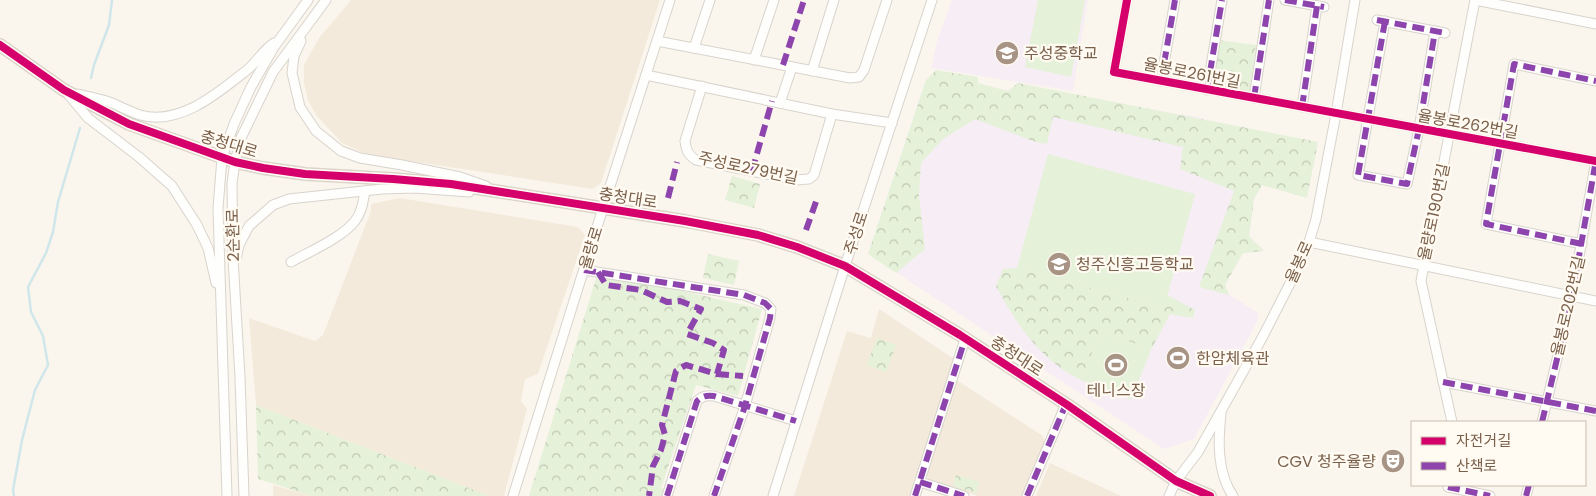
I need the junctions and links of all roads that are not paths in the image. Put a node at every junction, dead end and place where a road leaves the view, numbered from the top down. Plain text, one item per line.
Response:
1 (308, 0) edge
2 (326, 0) edge
3 (670, 0) edge
4 (710, 0) edge
5 (774, 0) edge
6 (834, 0) edge
7 (887, 0) edge
8 (932, 0) edge
9 (1127, 0) edge
10 (1176, 0) edge
11 (1222, 0) edge
12 (1269, 0) edge
13 (1285, 0) edge
14 (1355, 0) edge
15 (1475, 0) edge
16 (312, 18) junction
17 (1596, 24) edge
18 (1435, 31) junction
19 (1445, 33) dead end
20 (280, 38) junction
21 (657, 41) junction
22 (0, 45) edge
23 (694, 48) junction
24 (754, 60) junction
25 (792, 67) junction
26 (812, 71) junction
27 (646, 75) junction
28 (1161, 81) junction
29 (1596, 81) edge
30 (702, 86) junction
31 (64, 90) junction
32 (1207, 90) junction
33 (1254, 98) junction
34 (780, 103) junction
35 (1302, 107) junction
36 (832, 114) junction
37 (1336, 114) junction
38 (1368, 120) junction
39 (892, 123) junction
40 (1419, 129) junction
41 (1450, 134) junction
42 (1501, 144) junction
43 (222, 158) junction
44 (1596, 160) edge
45 (235, 162) junction
46 (365, 191) junction
47 (510, 194) junction
48 (603, 208) junction
49 (1309, 242) junction
50 (1582, 244) junction
51 (291, 262) dead end
52 (845, 266) junction
53 (1423, 266) junction
54 (584, 270) junction
55 (234, 278) junction
56 (1572, 296) junction
57 (1596, 301) edge
58 (221, 311) junction
59 (965, 339) junction
60 (1443, 382) junction
61 (1546, 402) junction
62 (1066, 404) junction
63 (745, 406) junction
64 (1221, 410) junction
65 (1596, 411) edge
66 (796, 421) junction
67 (1452, 421) edge
68 (1542, 421) edge
69 (1176, 481) junction
70 (920, 482) junction
71 (1447, 489) edge
72 (227, 496) edge
73 (244, 496) edge
74 (513, 496) edge
75 (667, 496) edge
76 (714, 496) edge
77 (772, 496) edge
78 (915, 496) edge
79 (964, 496) edge
80 (1027, 496) edge
81 (1169, 496) edge
82 (1210, 496) edge
83 (1233, 496) edge
84 (1490, 496) edge

1 - 20 street, 2순환로
2 - 16 street, 2순환로
3 - 21 street, 율량로
4 - 23 street
5 - 24 street
6 - 26 street
7 - 26 street
8 - 39 street, 주성로
9 - 28 street, 율봉로261번길
10 - 28 street, 율봉로261번길
11 - 32 street, 율봉로261번길
12 - 33 street, 율봉로261번길
13 - 35 street
14 - 37 street, 율봉로
15 - 17 street
15 - 41 street, 율량로190번길
16 - 45 street, 2순환로
16 - 47 street
18 - 19 street, 율봉로262번길
18 - 38 street, 율봉로262번길
18 - 40 street, 율봉로262번길
20 - 31 street
20 - 43 street, 2순환로
21 - 23 street
21 - 27 street, 율량로
22 - 31 main road, 충청대로
23 - 24 street
24 - 25 street
25 - 26 street
25 - 34 street
27 - 30 street
27 - 48 street, 율량로
28 - 32 street, 율봉로261번길
29 - 42 street
30 - 34 street
30 - 36 street, 주성로279번길
31 - 43 main road, 충청대로
31 - 58 street
32 - 33 street, 율봉로261번길
33 - 35 street, 율봉로261번길
34 - 36 street
35 - 37 street, 율봉로261번길
36 - 39 street
37 - 38 street, 율봉로262번길
37 - 49 street, 율봉로
38 - 40 street, 율봉로262번길
38 - 40 street, 율봉로262번길
39 - 52 street, 주성로
40 - 41 street, 율봉로262번길
41 - 42 street, 율봉로262번길
41 - 53 street, 율량로190번길
42 - 44 street, 율봉로262번길
42 - 50 street
43 - 45 main road, 충청대로
43 - 58 street, 2순환로
44 - 50 street, 율봉로202번길
45 - 47 main road, 충청대로
45 - 55 street, 2순환로
46 - 47 street
46 - 51 street
46 - 55 street
47 - 48 main road, 충청대로
48 - 52 main road, 충청대로
48 - 54 street, 율량로
49 - 53 street
49 - 64 street, 율봉로
50 - 56 street, 율봉로202번길
52 - 59 main road, 충청대로
52 - 66 street, 주성로
53 - 56 street
53 - 60 street, 율량로190번길
54 - 63 street
54 - 74 street, 율량로
55 - 73 street, 2순환로
56 - 57 street
56 - 61 street, 율봉로202번길
58 - 72 street, 2순환로
59 - 62 main road, 충청대로
59 - 70 street
60 - 61 street
60 - 67 street, 율량로190번길
61 - 65 street
61 - 68 street, 율봉로202번길
62 - 69 main road, 충청대로
62 - 80 street
63 - 66 street
63 - 75 street
63 - 76 street
64 - 69 street, 율봉로
64 - 83 street
66 - 77 street, 주성로
69 - 81 street, 율봉로
69 - 82 main road, 충청대로
70 - 78 street
70 - 79 street
71 - 84 street

